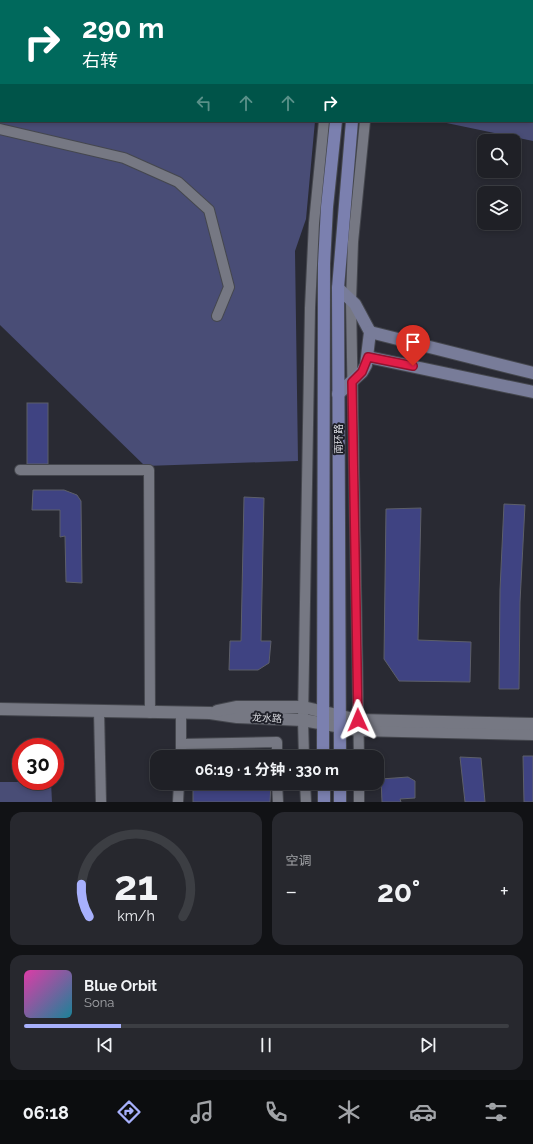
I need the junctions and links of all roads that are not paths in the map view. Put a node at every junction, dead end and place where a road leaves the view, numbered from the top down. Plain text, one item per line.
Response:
1 (324, 122) edge
2 (336, 122) edge
3 (352, 122) edge
4 (365, 122) edge
5 (0, 129) edge
6 (322, 206) junction
7 (350, 209) junction
8 (338, 288) junction
9 (351, 300) junction
10 (217, 316) dead end
11 (370, 332) junction
12 (368, 357) junction
13 (533, 373) edge
14 (352, 382) junction
15 (533, 392) edge
16 (338, 394) junction
17 (20, 470) dead end
18 (303, 707) junction
19 (0, 709) edge
20 (99, 711) junction
21 (322, 712) junction
22 (150, 713) junction
23 (210, 713) junction
24 (181, 714) junction
25 (340, 715) junction
26 (303, 720) junction
27 (322, 724) junction
28 (533, 724) edge
29 (358, 725) junction
30 (340, 728) junction
31 (533, 734) edge
32 (182, 744) junction
33 (182, 750) edge
34 (277, 750) edge
35 (304, 750) edge
36 (323, 750) edge
37 (340, 750) edge
38 (359, 750) edge
39 (179, 790) edge
40 (277, 790) edge
41 (305, 790) edge
42 (324, 790) edge
43 (340, 790) edge
44 (359, 790) edge
45 (101, 802) edge
46 (178, 802) edge
47 (278, 802) edge
48 (306, 802) edge
49 (324, 802) edge
50 (340, 802) edge
51 (359, 802) edge

1 - 6 street
2 - 6 main road, 南环路
3 - 7 main road, 南环路
4 - 7 street
5 - 10 street
6 - 18 street
6 - 21 main road, 南环路
7 - 8 main road, 南环路
7 - 9 street
8 - 9 main road
8 - 16 main road, 南环路
9 - 11 main road
9 - 14 street
11 - 12 main road
11 - 13 main road
12 - 14 main road
12 - 15 main road
14 - 16 main road
14 - 29 street
16 - 25 main road, 南环路
17 - 22 street
18 - 21 street, 龙水路
18 - 23 street, 龙水路
18 - 26 street
19 - 20 street, 龙水路
20 - 22 street, 龙水路
20 - 45 street
21 - 25 street, 龙水路
21 - 27 main road, 南环路
22 - 24 street, 龙水路
23 - 24 street, 龙水路
23 - 26 street, 龙水路
24 - 32 street
25 - 29 street, 龙水路
25 - 30 main road, 南环路
26 - 27 street, 龙水路
26 - 35 street
27 - 30 street, 龙水路
27 - 36 main road, 南环路
28 - 29 street, 龙水路
29 - 30 street, 龙水路
29 - 31 street, 龙水路
29 - 38 street
30 - 37 main road, 南环路
32 - 33 street
32 - 34 street
39 - 46 street
40 - 47 street
41 - 48 street
42 - 49 main road
43 - 50 main road
44 - 51 street

